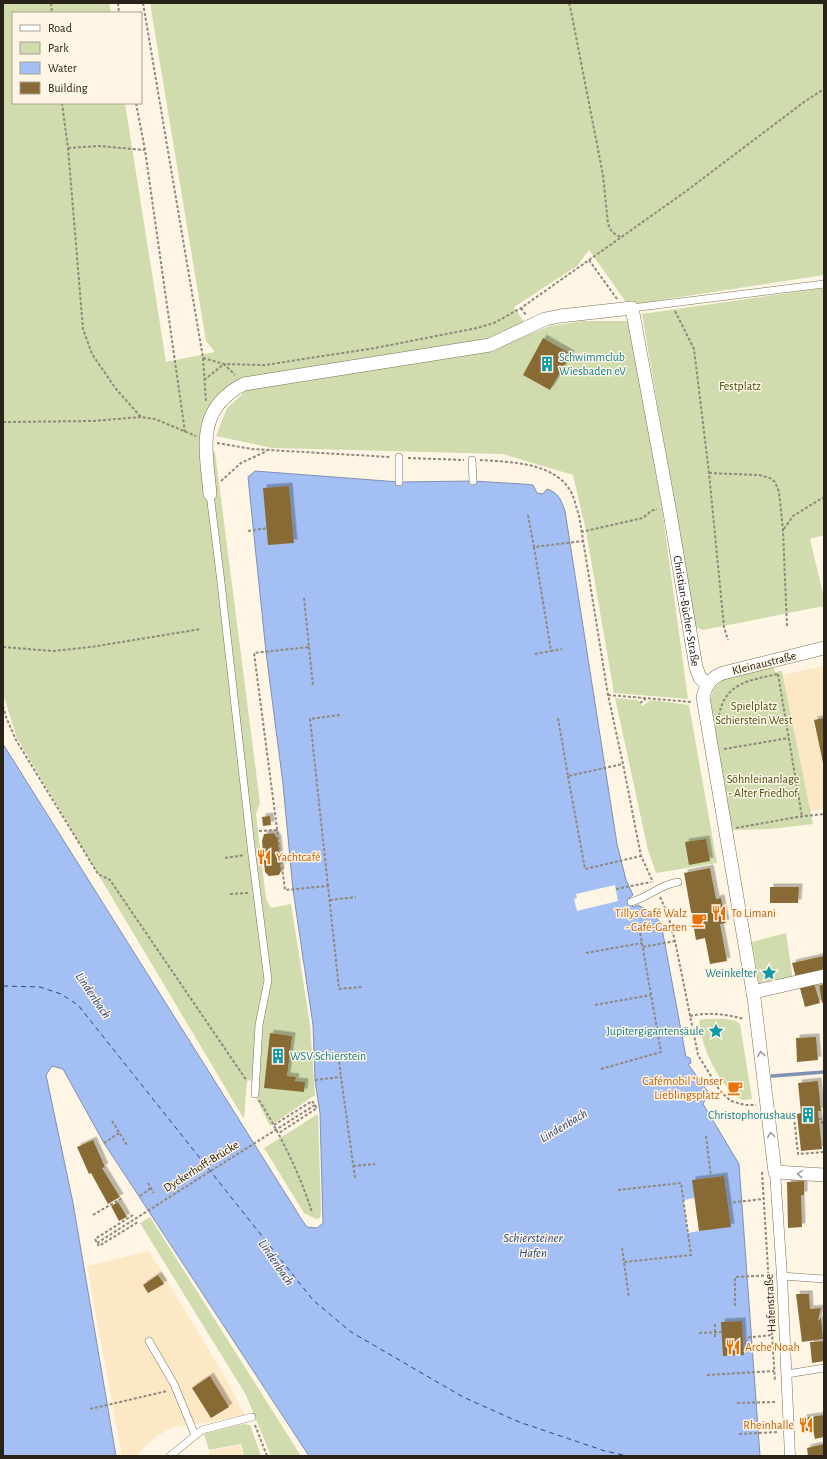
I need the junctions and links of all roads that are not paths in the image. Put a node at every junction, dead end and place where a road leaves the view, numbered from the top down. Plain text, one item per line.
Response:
1 (824, 284) edge
2 (629, 309) junction
3 (399, 457) dead end
4 (472, 460) dead end
5 (400, 482) dead end
6 (473, 482) dead end
7 (210, 494) joint
8 (824, 648) edge
9 (707, 684) junction
10 (678, 882) dead end
11 (631, 902) dead end
12 (824, 976) edge
13 (756, 991) junction
14 (255, 1094) road end
15 (775, 1172) junction
16 (824, 1175) edge
17 (782, 1276) junction
18 (824, 1279) edge
19 (149, 1341) dead end
20 (824, 1368) edge
21 (787, 1374) junction
22 (252, 1417) road end
23 (195, 1435) junction
24 (170, 1456) edge
25 (790, 1456) edge

1 - 2 lane
2 - 7 street
2 - 9 street, Christian-Bücher-Straße
3 - 5 lane
4 - 6 lane
7 - 14 lane
8 - 9 street, Kleinaustraße
9 - 13 street
10 - 11 lane
12 - 13 street
15 -> 13 street
16 -> 15 street
15 - 17 street, Hafenstraße
17 - 18 lane
17 - 21 street, Hafenstraße
19 - 23 lane
20 - 21 lane
21 - 25 street, Hafenstraße
22 - 23 lane
23 - 24 lane

